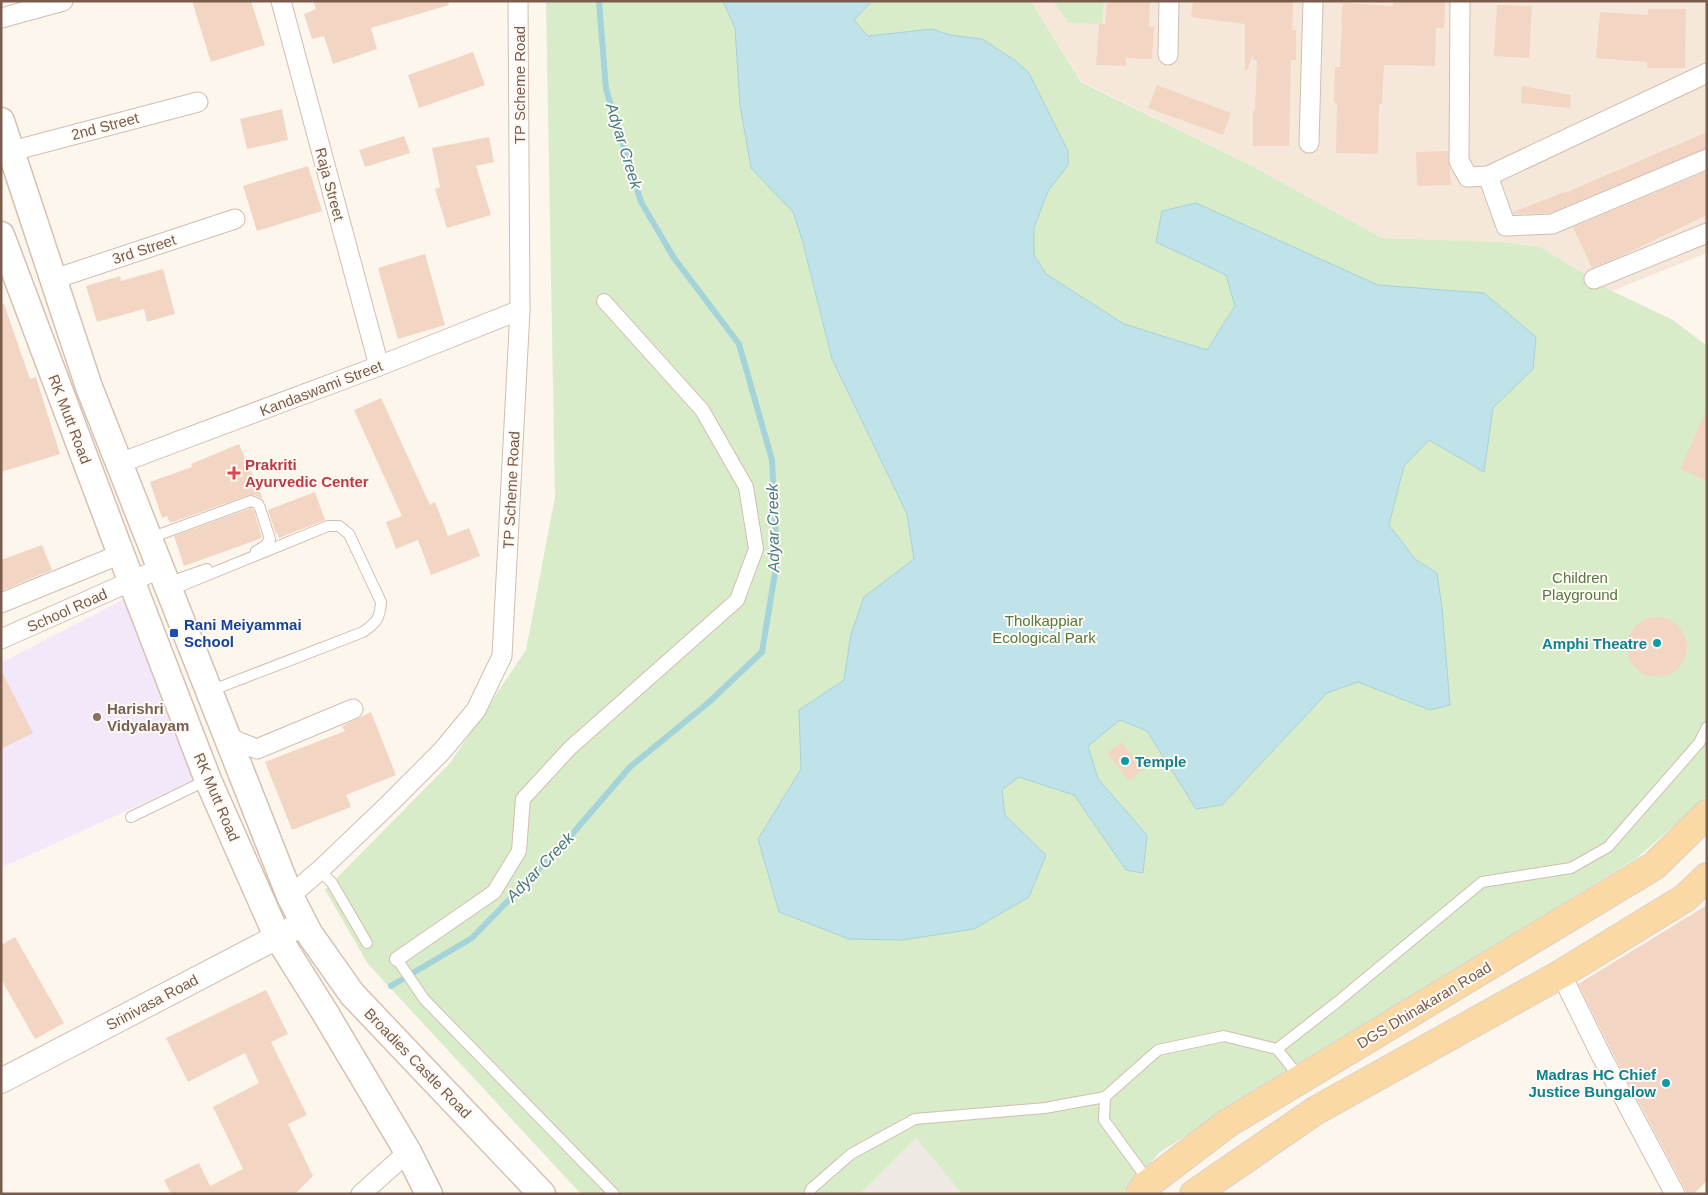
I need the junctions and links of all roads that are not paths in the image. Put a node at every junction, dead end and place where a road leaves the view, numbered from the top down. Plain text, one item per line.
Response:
1 (63, 1) edge
2 (281, 1) edge
3 (518, 1) edge
4 (1169, 1) edge
5 (1313, 1) edge
6 (1460, 1) edge
7 (1, 18) edge
8 (1168, 54) dead end
9 (1707, 73) edge
10 (198, 102) dead end
11 (1, 121) edge
12 (1309, 143) dead end
13 (12, 151) junction
14 (1707, 159) edge
15 (1488, 176) junction
16 (235, 219) dead end
17 (1707, 233) edge
18 (1, 235) edge
19 (54, 279) junction
20 (1594, 279) dead end
21 (604, 301) dead end
22 (520, 310) junction
23 (379, 366) junction
24 (120, 464) junction
25 (149, 539) junction
26 (121, 554) junction
27 (132, 581) junction
28 (166, 581) junction
29 (1, 603) edge
30 (1, 639) edge
31 (209, 691) junction
32 (353, 708) dead end
33 (1707, 727) edge
34 (226, 735) junction
35 (208, 780) junction
36 (1707, 814) edge
37 (131, 817) dead end
38 (320, 870) junction
39 (1707, 877) edge
40 (290, 896) junction
41 (304, 923) junction
42 (277, 936) junction
43 (367, 943) dead end
44 (400, 963) joint
45 (1561, 974) junction
46 (1277, 1049) junction
47 (1299, 1080) junction
48 (1, 1081) edge
49 (1105, 1097) junction
50 (408, 1152) junction
51 (1143, 1190) edge
52 (361, 1194) edge
53 (430, 1194) edge
54 (542, 1194) edge
55 (614, 1194) edge
56 (809, 1194) edge
57 (1194, 1194) edge
58 (1675, 1194) edge

1 - 7 street
2 - 23 street, Raja Street
3 - 22 street, TP Scheme Road
4 - 8 street
5 - 12 street
6 - 15 street
9 - 15 street
10 - 13 street, 2nd Street
11 - 13 main road, RK Mutt Road
13 - 19 main road, RK Mutt Road
14 - 15 street
16 - 19 street, 3rd Street
17 - 20 street
18 - 26 main road, RK Mutt Road
19 - 24 main road, RK Mutt Road
21 - 44 street
22 - 23 street, Kandaswami Street
22 - 38 street, TP Scheme Road
23 - 24 street, Kandaswami Street
24 - 25 main road, RK Mutt Road
25 - 28 main road, RK Mutt Road
25 - 28 lane
26 - 27 main road, RK Mutt Road
26 - 29 street
27 - 28 street, School Road
27 - 30 street, School Road
27 - 35 main road, RK Mutt Road
28 - 31 main road, RK Mutt Road
28 - 31 lane
31 - 34 main road, RK Mutt Road
32 - 34 street
33 - 46 lane
34 - 40 main road, RK Mutt Road
35 - 37 lane
35 - 42 main road, RK Mutt Road
36 - 47 main road, DGS Dhinakaran Road
38 - 40 street, TP Scheme Road
38 - 43 lane
39 - 45 main road
40 - 41 main road, RK Mutt Road
41 - 42 street, Srinivasa Road
41 - 54 main road, Broadies Castle Road
42 - 48 street, Srinivasa Road
42 - 50 main road, RK Mutt Road
44 - 55 lane
45 - 57 main road
45 - 58 street
46 - 47 lane
46 - 49 lane
47 - 51 main road, DGS Dhinakaran Road
49 - 51 lane
49 - 56 lane
50 - 52 street
50 - 53 main road, RK Mutt Road

